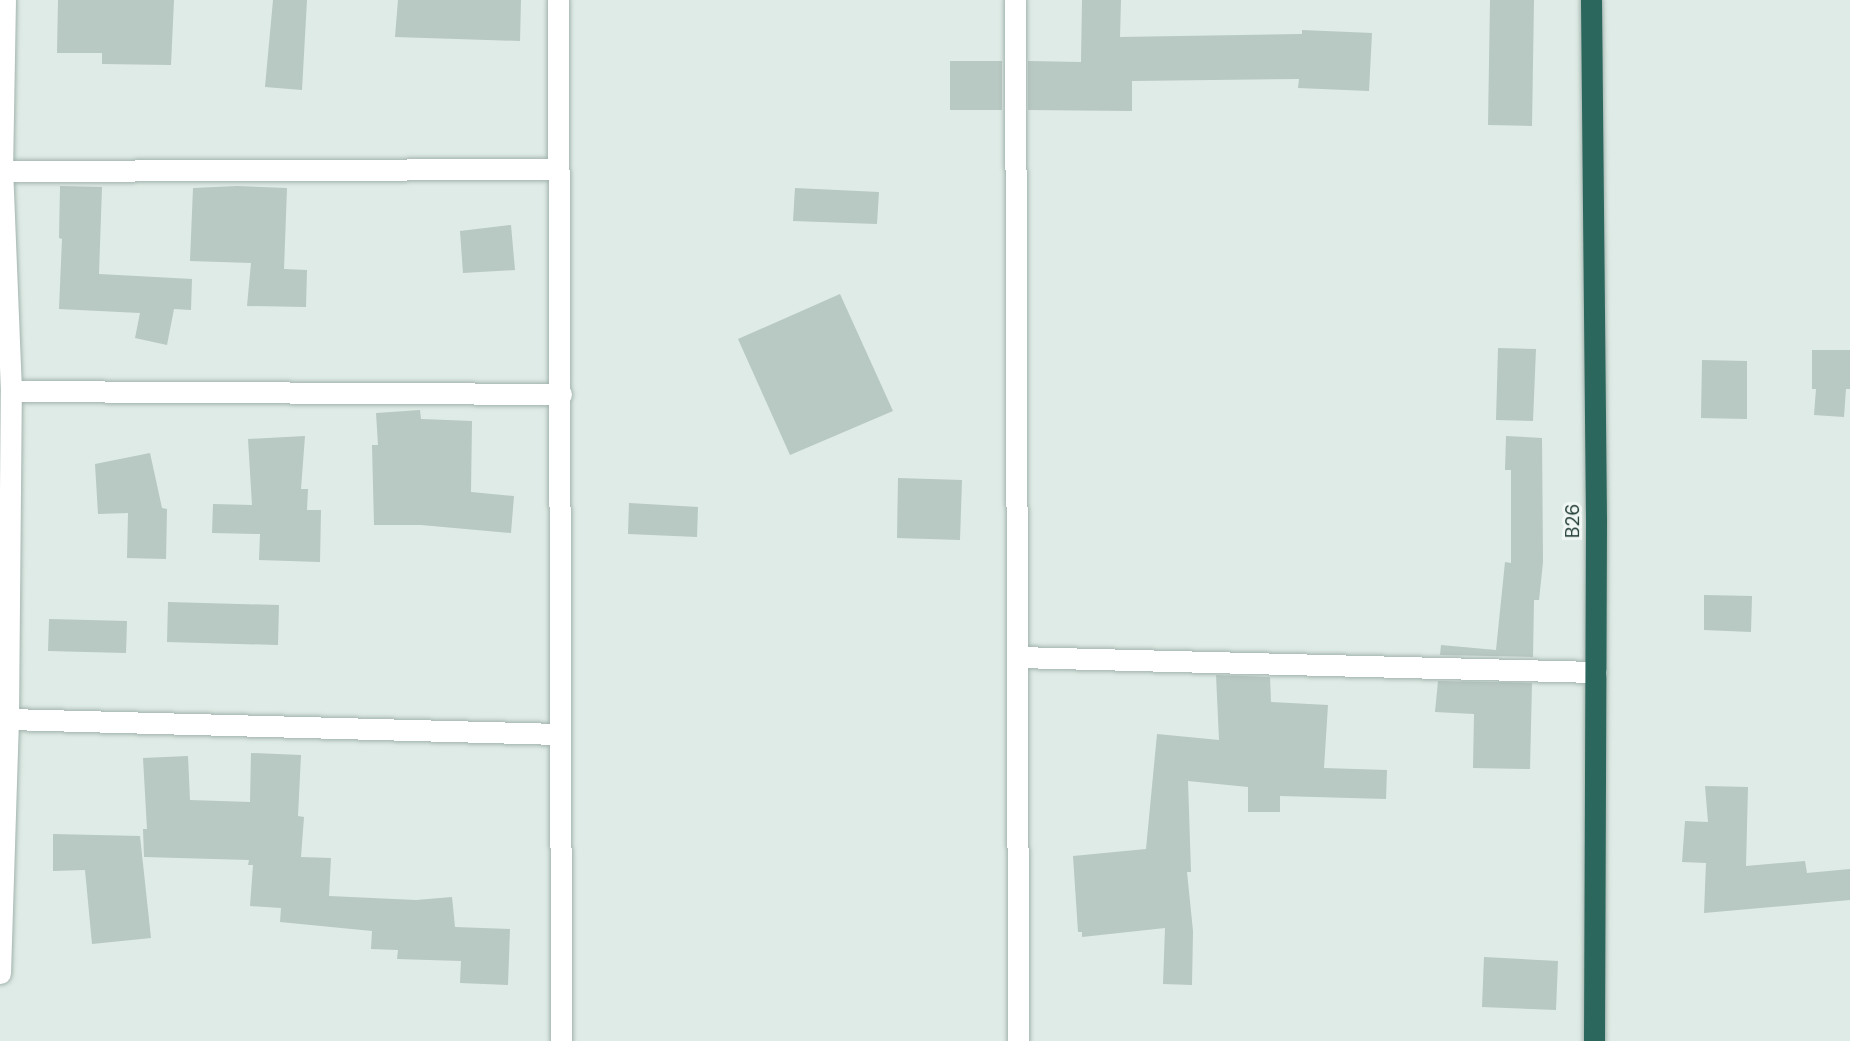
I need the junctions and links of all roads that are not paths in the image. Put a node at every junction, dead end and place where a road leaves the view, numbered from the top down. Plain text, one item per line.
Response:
1 (5, 0) edge
2 (558, 0) edge
3 (1015, 0) edge
4 (1591, 0) edge
5 (558, 169) junction
6 (1, 171) edge
7 (11, 391) junction
8 (561, 394) junction
9 (5, 509) edge
10 (1018, 657) junction
11 (1596, 672) junction
12 (8, 719) junction
13 (560, 734) junction
14 (2, 833) edge
15 (0, 972) edge
16 (561, 1041) edge
17 (1018, 1041) edge
18 (1594, 1041) edge

1 - 6 street
2 - 5 street
3 - 10 street
4 - 11 highway, B26
5 - 6 street
5 - 8 street
6 - 7 street
7 - 8 street
7 - 9 street
8 - 13 street
9 - 12 street
10 - 11 street
10 - 17 street
11 - 18 highway, B26
12 - 13 street
12 - 14 street
13 - 16 street
14 - 15 street

